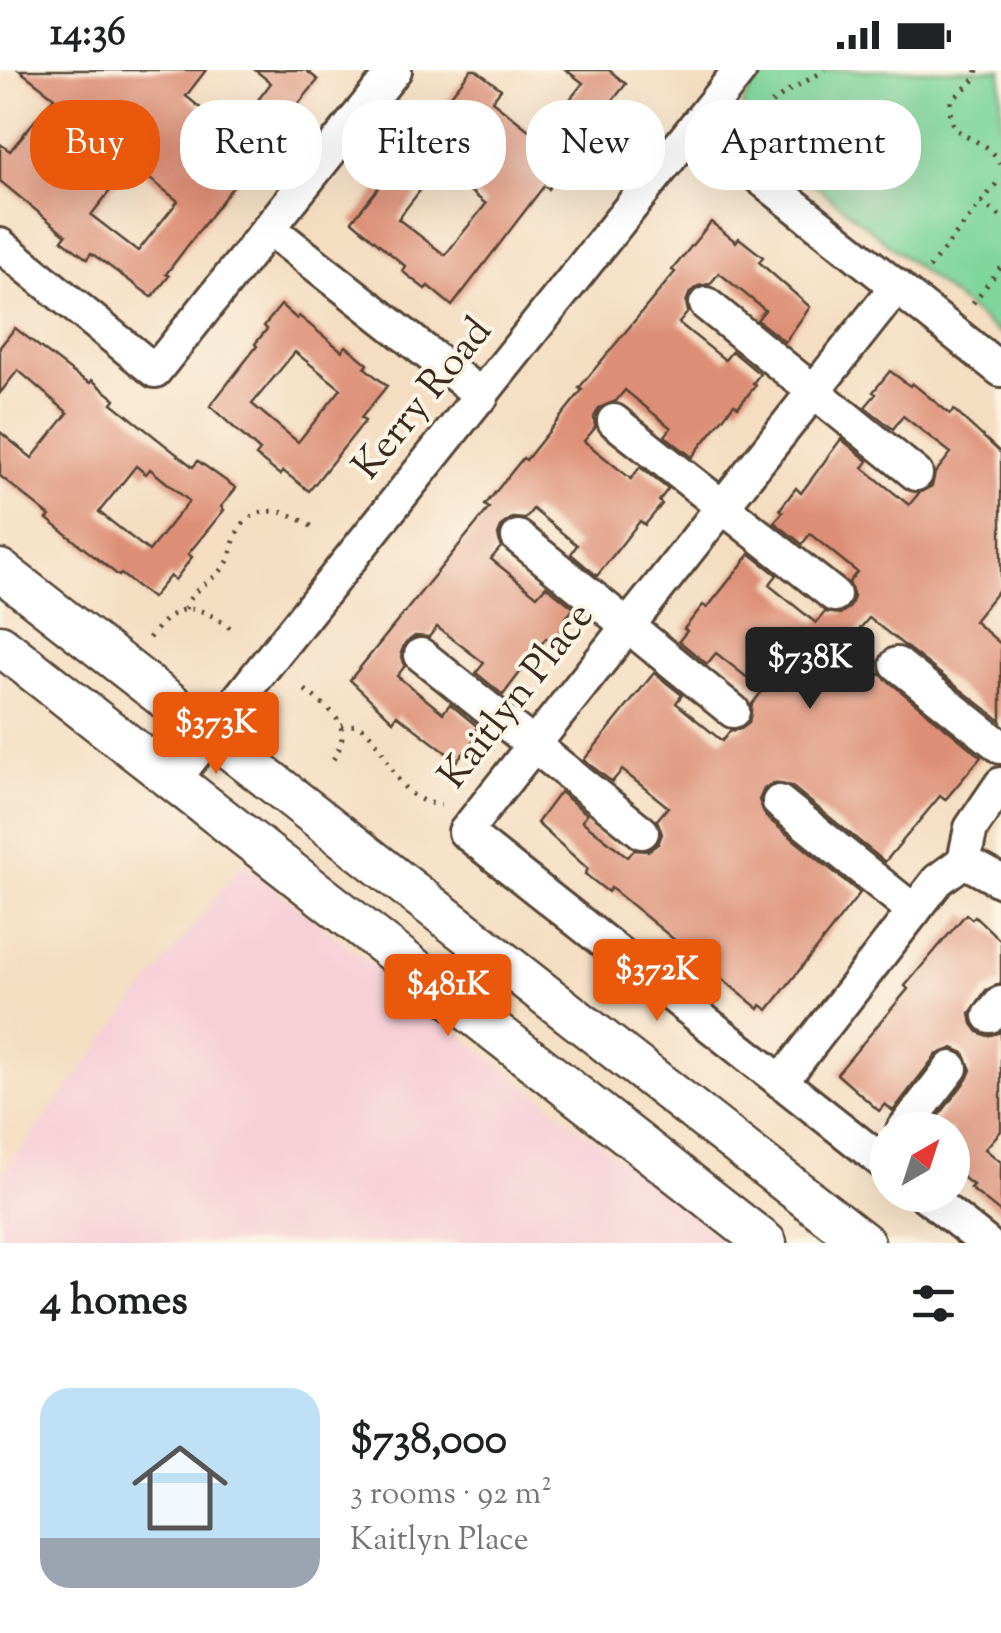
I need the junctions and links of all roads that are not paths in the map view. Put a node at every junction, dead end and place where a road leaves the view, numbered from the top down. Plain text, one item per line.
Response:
1 (395, 70) edge
2 (740, 70) edge
3 (716, 100) edge
4 (685, 139) edge
5 (775, 190) edge
6 (269, 228) junction
7 (0, 245) edge
8 (896, 286) junction
9 (706, 304) dead end
10 (1001, 370) edge
11 (813, 392) junction
12 (482, 396) junction
13 (614, 421) dead end
14 (916, 474) dead end
15 (721, 508) junction
16 (518, 536) dead end
17 (0, 570) edge
18 (834, 595) dead end
19 (628, 626) junction
20 (0, 645) edge
21 (421, 654) dead end
22 (897, 664) dead end
23 (734, 711) dead end
24 (210, 734) junction
25 (535, 744) junction
26 (1001, 748) edge
27 (173, 781) junction
28 (1001, 784) edge
29 (779, 802) dead end
30 (642, 832) dead end
31 (964, 861) junction
32 (1001, 881) edge
33 (914, 911) junction
34 (951, 1068) dead end
35 (781, 1082) junction
36 (917, 1112) edge
37 (870, 1147) edge
38 (947, 1212) edge
39 (766, 1243) edge
40 (864, 1243) edge
41 (986, 1243) edge

1 - 6 street
2 - 3 street, Kerry Road
4 - 12 street, Kerry Road
5 - 8 street
6 - 7 street
6 - 12 street
8 - 10 street
8 - 11 street, Kaitlyn Place
9 - 11 street
11 - 14 street
11 - 15 street, Kaitlyn Place
12 - 24 street, Kerry Road
13 - 15 street
15 - 18 street
15 - 19 street, Kaitlyn Place
16 - 19 street
17 - 24 main road
19 - 23 street
19 - 25 street, Kaitlyn Place
20 - 27 main road
21 - 25 street
22 - 26 street
24 - 27 street, Kerry Road
24 - 40 main road
25 - 30 street
25 - 35 street, Kaitlyn Place
27 - 39 main road
28 - 31 street
29 - 33 street
31 - 32 street
31 - 33 street
33 - 35 street
34 - 36 street
35 - 37 street, Kaitlyn Place
38 - 41 street

